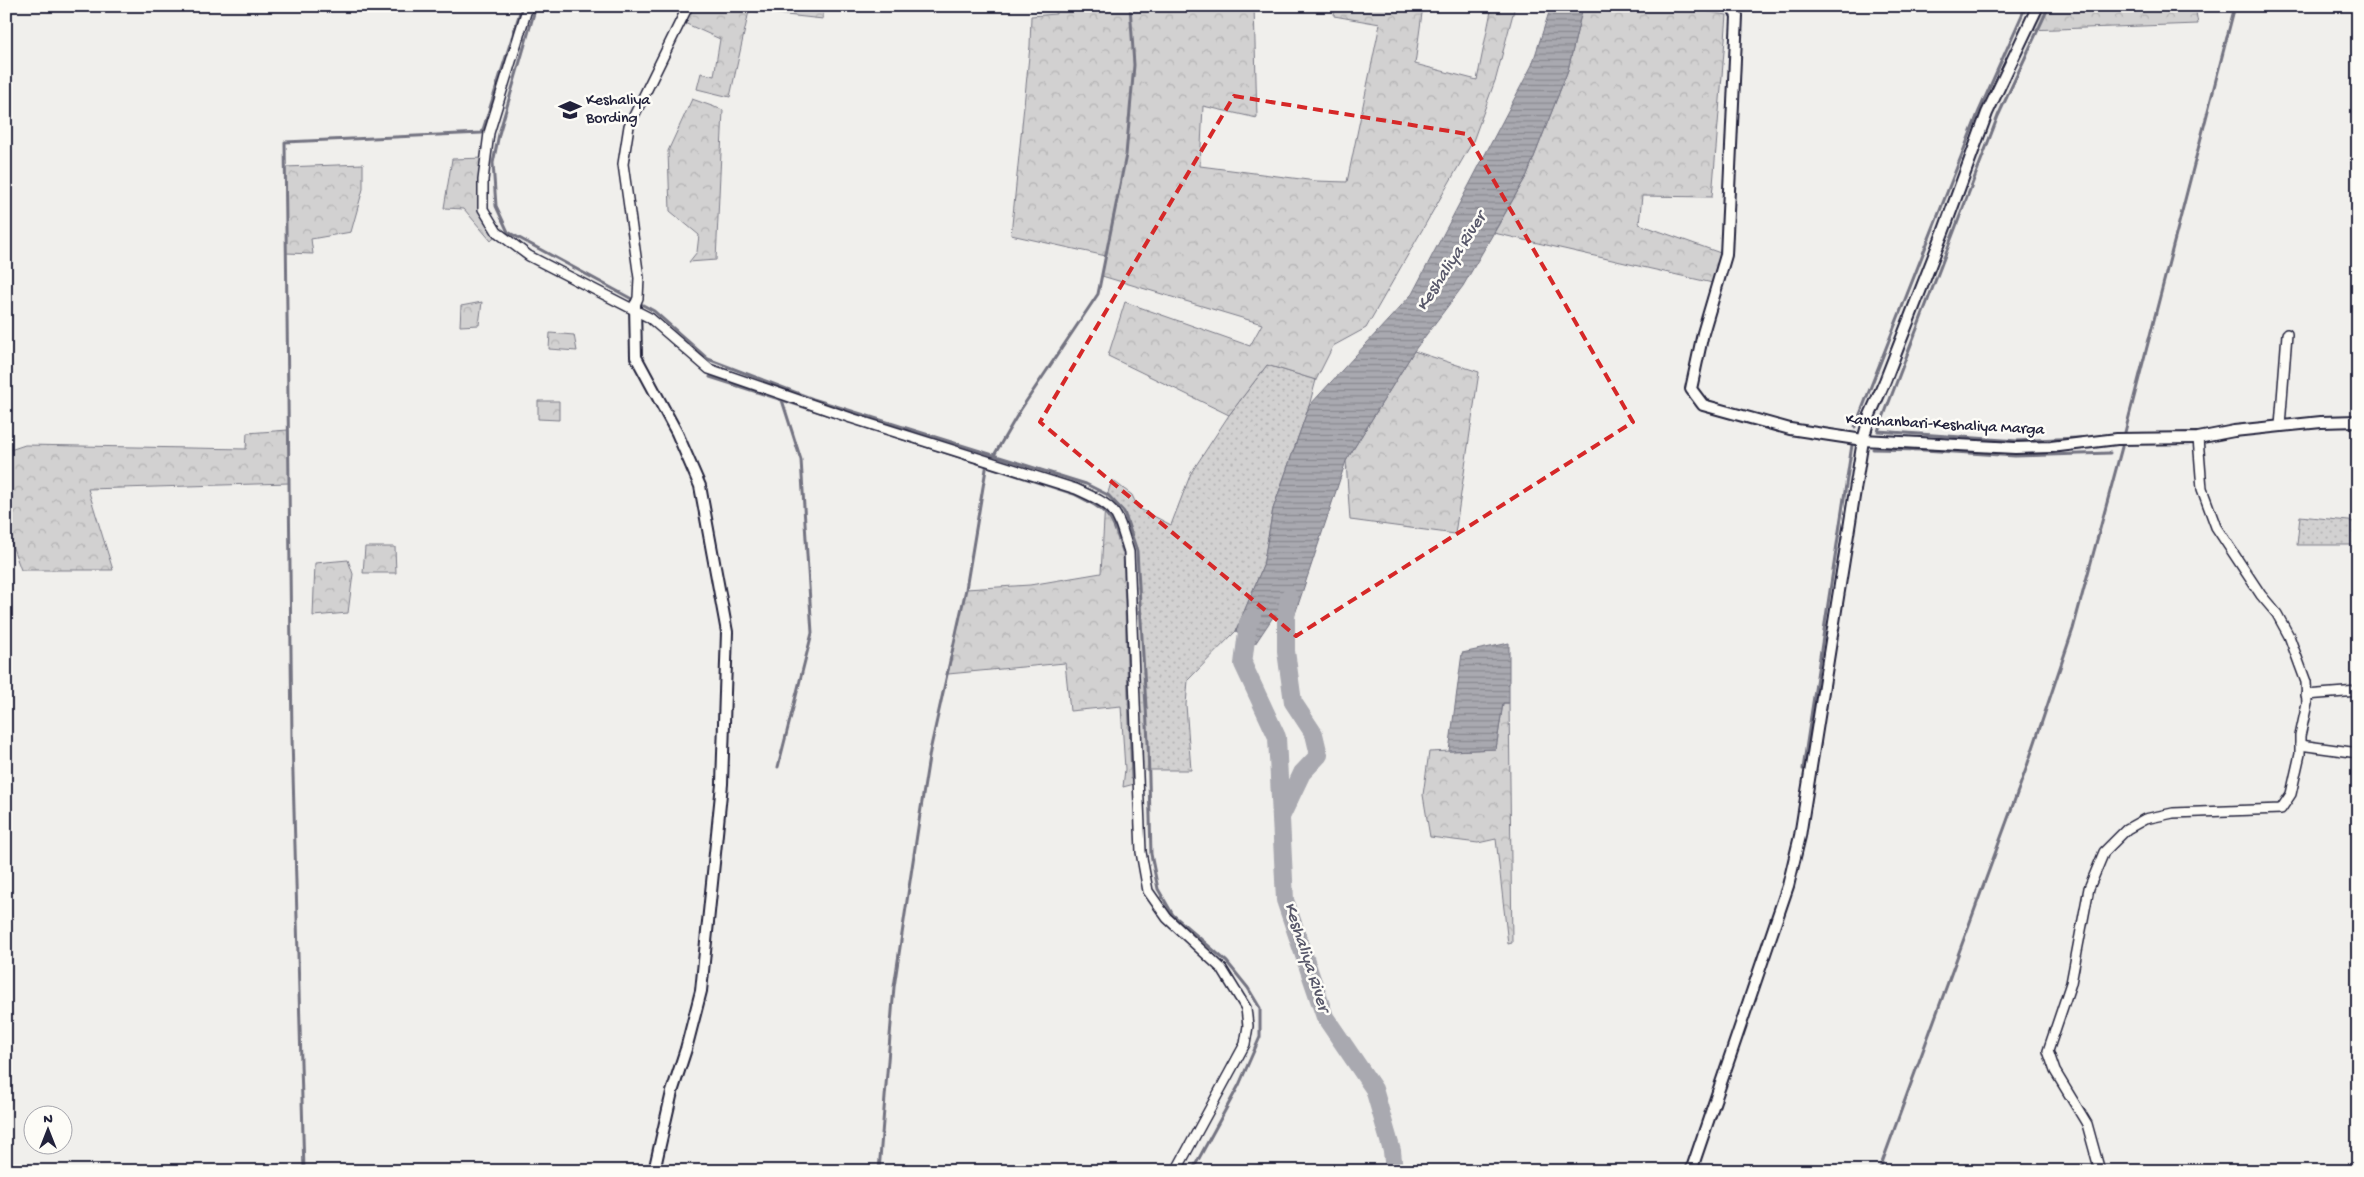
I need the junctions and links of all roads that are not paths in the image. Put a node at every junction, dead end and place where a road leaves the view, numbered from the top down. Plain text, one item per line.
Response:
1 (528, 6) edge
2 (688, 6) edge
3 (1732, 6) edge
4 (2038, 6) edge
5 (636, 304) junction
6 (2286, 334) dead end
7 (2358, 421) edge
8 (2280, 426) junction
9 (2198, 438) junction
10 (1863, 440) junction
11 (2358, 691) edge
12 (2306, 695) junction
13 (2300, 745) junction
14 (2358, 753) edge
15 (654, 1171) edge
16 (1176, 1171) edge
17 (1691, 1171) edge
18 (2100, 1171) edge

1 - 5 street
2 - 5 street
3 - 10 street, Kanchanbari-Keshaliya Marga
4 - 10 street
5 - 15 street
5 - 16 street
6 - 8 street
7 - 8 street, Kanchanbari-Keshaliya Marga
8 - 9 street, Kanchanbari-Keshaliya Marga
9 - 10 street, Kanchanbari-Keshaliya Marga
9 - 12 street
10 - 17 street
11 - 12 street
12 - 13 street
13 - 14 street
13 - 18 street

